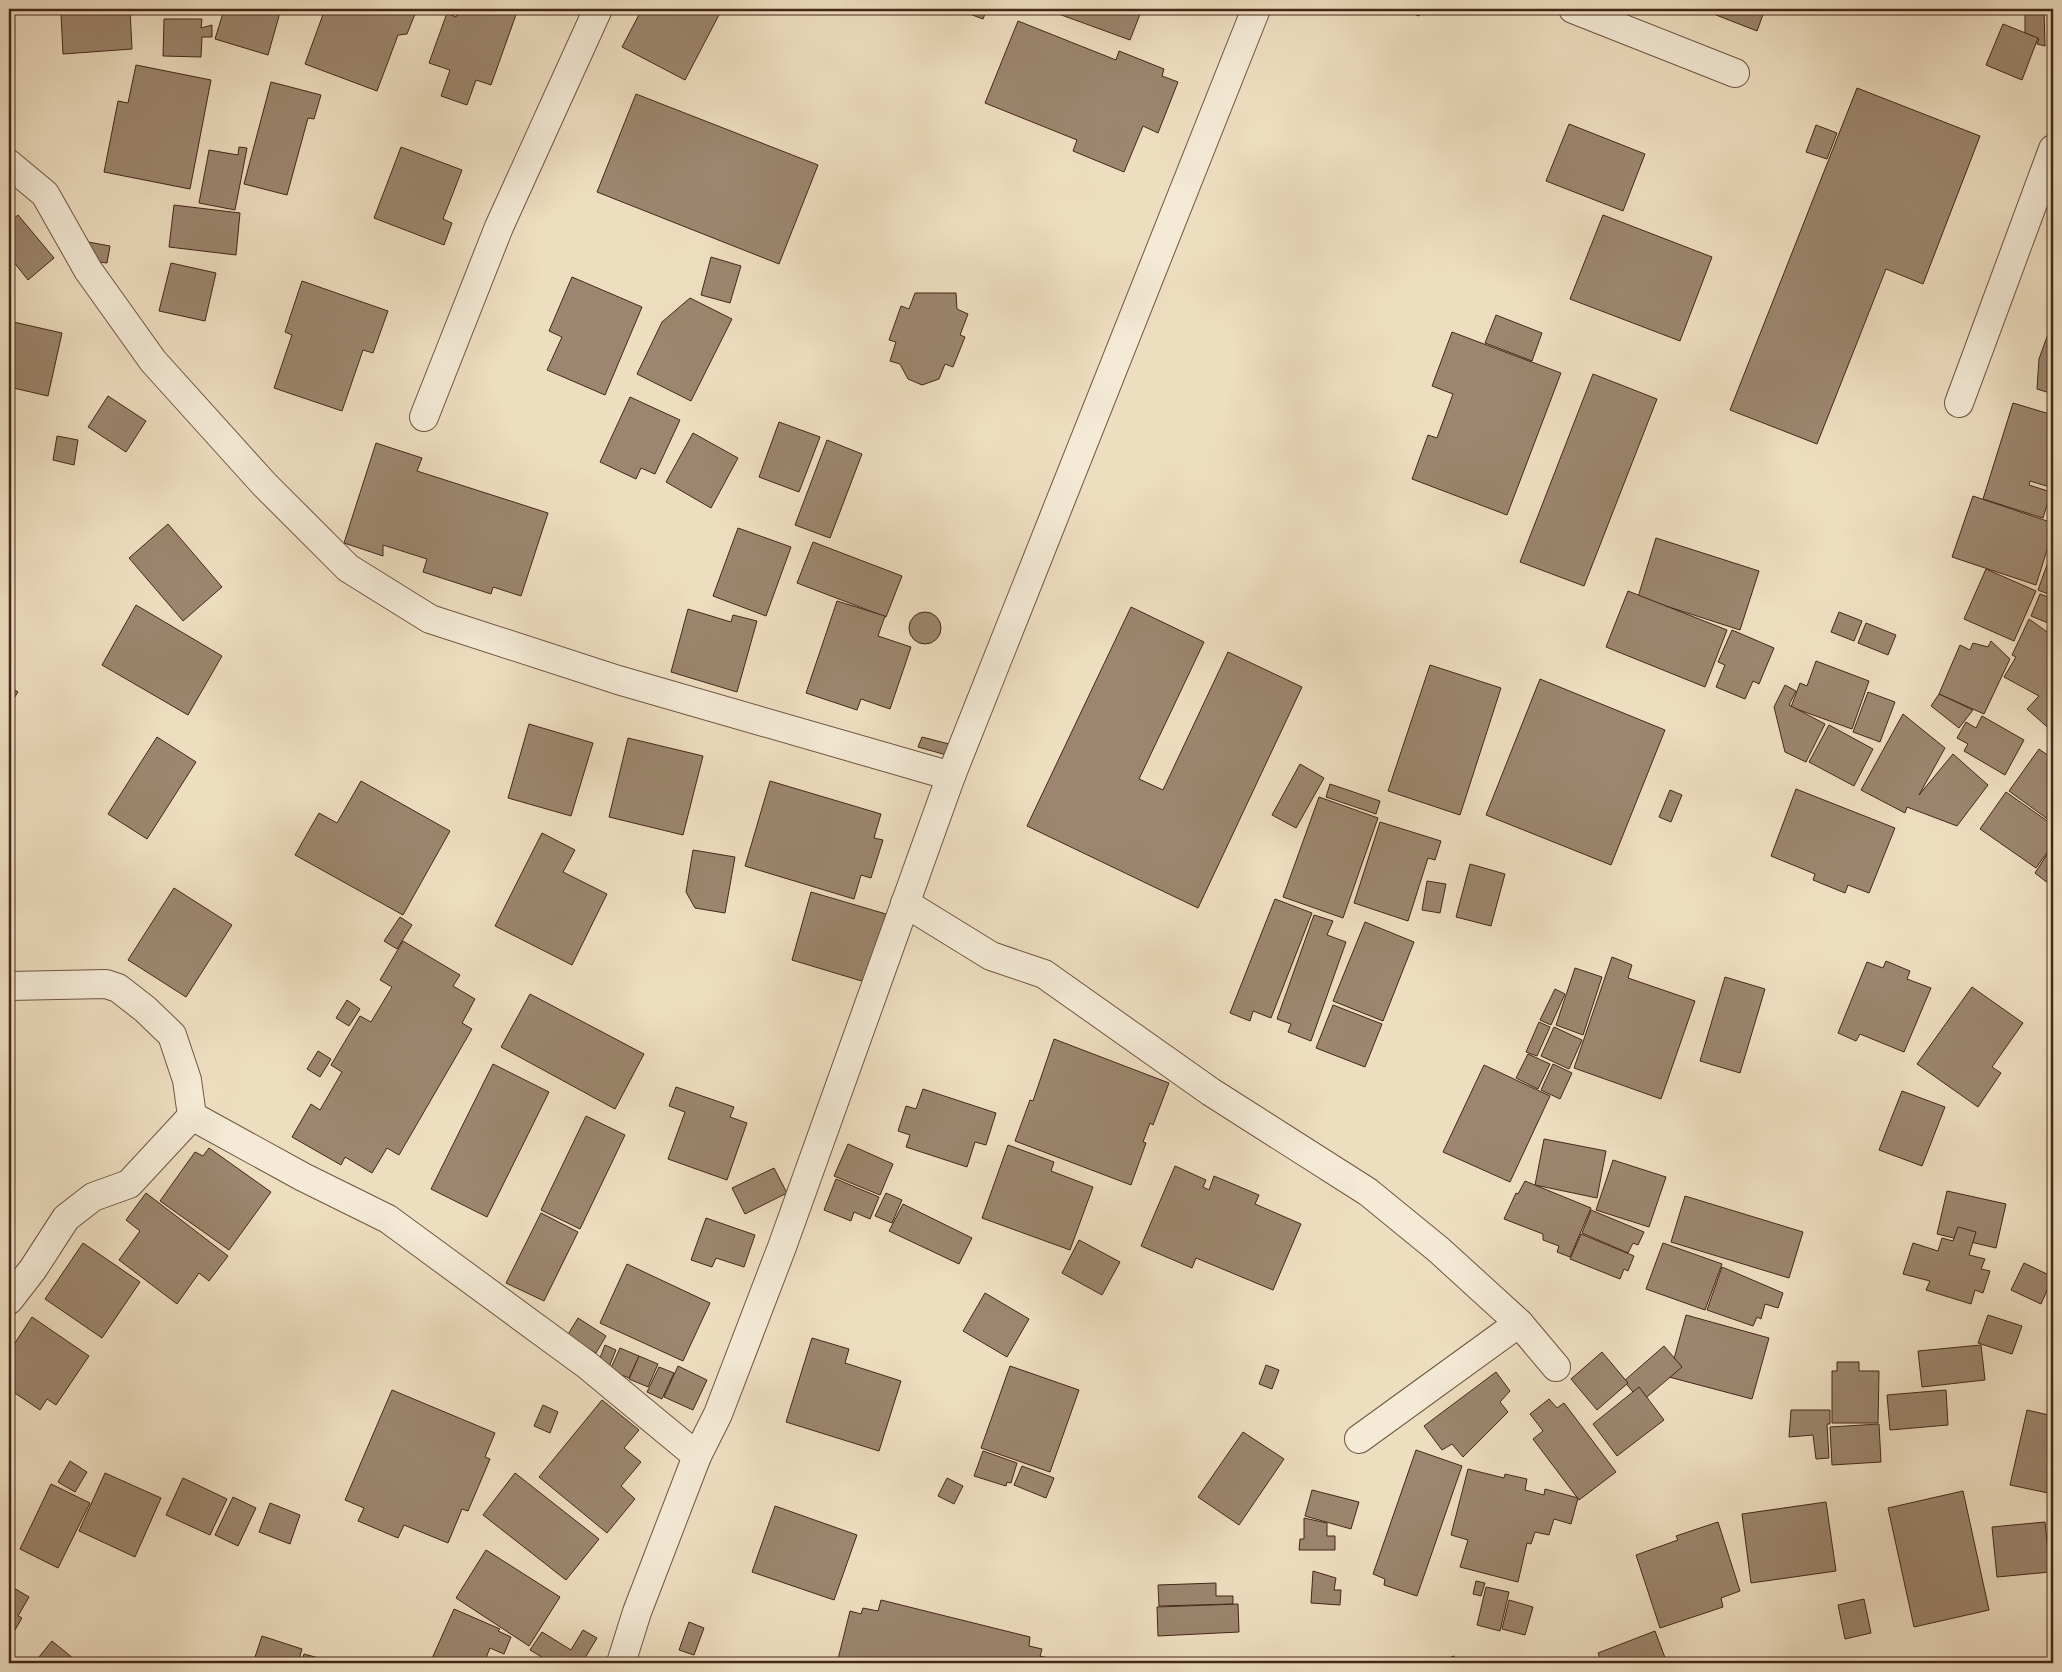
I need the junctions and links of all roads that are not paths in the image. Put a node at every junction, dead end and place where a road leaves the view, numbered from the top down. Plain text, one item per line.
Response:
1 (598, 9) edge
2 (1256, 9) edge
3 (1573, 9) edge
4 (1735, 74) dead end
5 (2053, 150) edge
6 (9, 164) edge
7 (1959, 403) dead end
8 (424, 417) dead end
9 (952, 776) junction
10 (905, 903) junction
11 (9, 986) edge
12 (192, 1116) junction
13 (9, 1300) edge
14 (1519, 1323) junction
15 (1556, 1367) dead end
16 (1359, 1439) dead end
17 (697, 1456) junction
18 (621, 1663) edge

1 - 8 street
2 - 9 street
3 - 4 street
5 - 7 street
6 - 9 street
9 - 10 street
10 - 14 street
10 - 17 street
11 - 12 street
12 - 13 street
12 - 17 street
14 - 15 street
14 - 16 street
17 - 18 street

